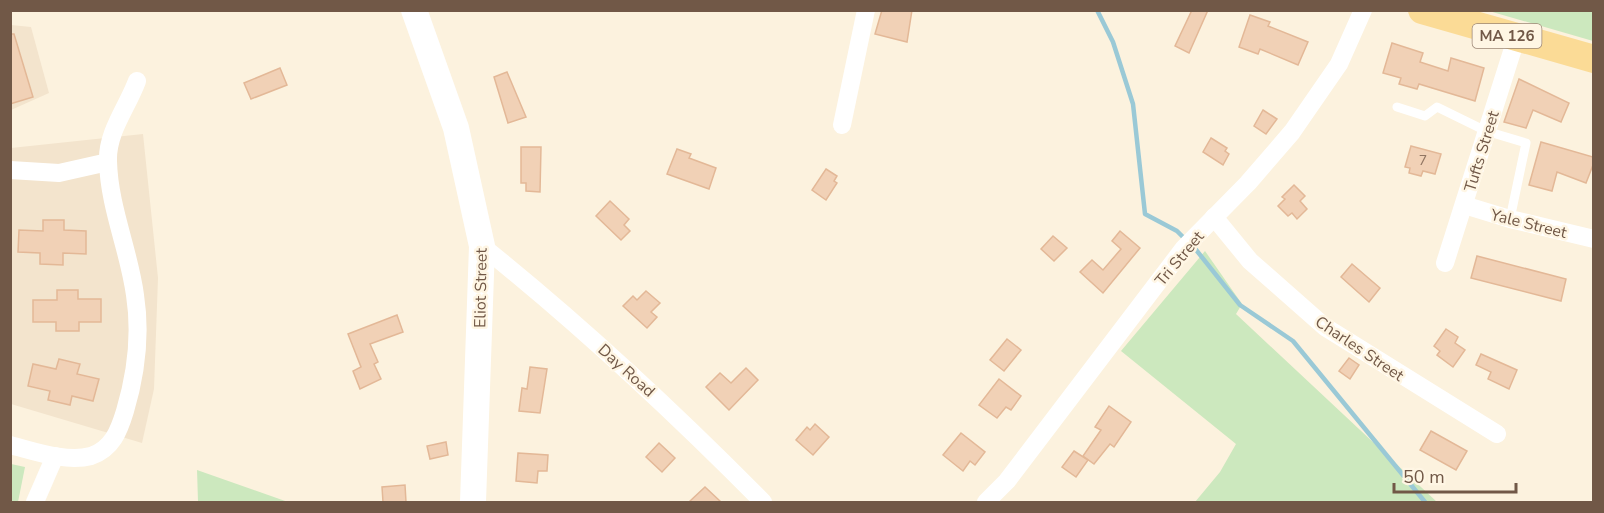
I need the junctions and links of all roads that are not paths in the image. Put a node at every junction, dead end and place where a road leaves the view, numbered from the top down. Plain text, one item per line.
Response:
1 (414, 10) edge
2 (866, 10) edge
3 (1363, 10) edge
4 (1422, 10) edge
5 (1516, 39) junction
6 (1593, 58) edge
7 (137, 81) dead end
8 (1397, 107) dead end
9 (842, 125) dead end
10 (1486, 131) junction
11 (108, 162) junction
12 (10, 171) edge
13 (1464, 204) junction
14 (1214, 217) junction
15 (1510, 219) junction
16 (1593, 239) edge
17 (482, 246) junction
18 (1444, 263) dead end
19 (1497, 434) dead end
20 (10, 445) edge
21 (55, 456) junction
22 (35, 502) edge
23 (473, 502) edge
24 (763, 502) edge
25 (986, 502) edge

1 - 17 street, Eliot Street
2 - 9 street
3 - 14 street, Tri Street
4 - 5 main road, MA 126
5 - 6 main road, MA 126
5 - 10 street, Tufts Street
7 - 11 street
8 - 10 lane
10 - 13 street, Tufts Street
10 - 15 lane
11 - 12 street
11 - 21 street
13 - 15 street, Yale Street
13 - 18 street, Tufts Street
14 - 19 street, Charles Street
14 - 25 street, Tri Street
15 - 16 street, Yale Street
17 - 23 street, Eliot Street
17 - 24 street, Day Road
20 - 21 street
21 - 22 street

